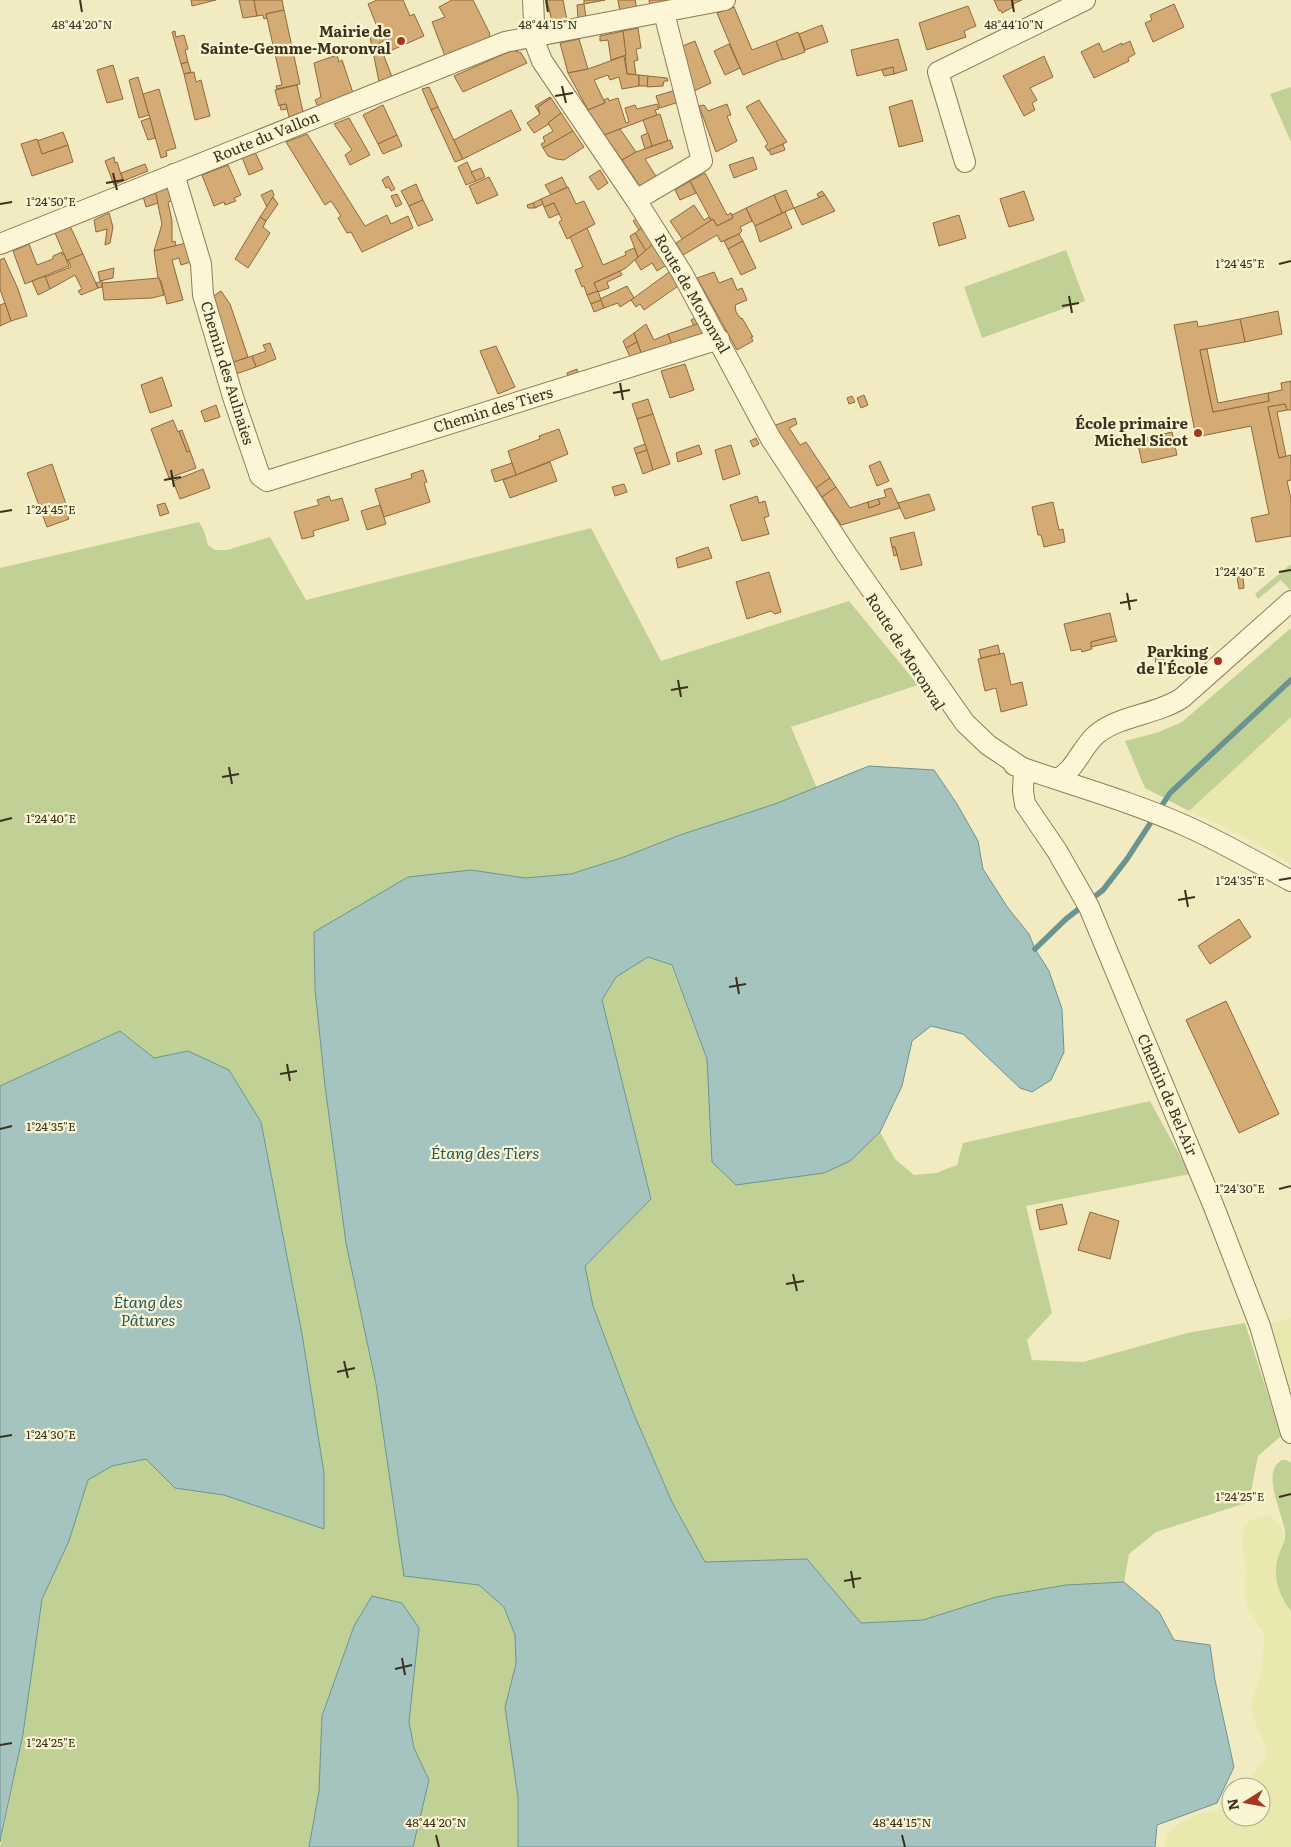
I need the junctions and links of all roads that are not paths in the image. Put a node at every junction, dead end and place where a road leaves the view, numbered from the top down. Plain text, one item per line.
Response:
1 (533, 0) edge
2 (725, 0) edge
3 (1084, 0) edge
4 (664, 13) junction
5 (534, 36) junction
6 (965, 162) dead end
7 (174, 174) junction
8 (636, 200) junction
9 (0, 244) edge
10 (719, 339) junction
11 (267, 481) joint
12 (1291, 601) edge
13 (1024, 769) junction
14 (1057, 779) junction
15 (1291, 881) edge
16 (1291, 1433) edge

1 - 5 street, Route de Moronval
2 - 4 street, Route du Vallon
3 - 6 street
4 - 5 street, Route du Vallon
4 - 8 street
5 - 7 street, Route du Vallon
5 - 8 street, Route de Moronval
7 - 9 street, Route du Vallon
7 - 11 street, Chemin des Aulnaies
8 - 10 street, Route de Moronval
10 - 11 street, Chemin des Tiers
10 - 13 street, Route de Moronval
12 - 14 street
13 - 14 street, Route de Moronval
13 - 16 street, Chemin de Bel-Air
14 - 15 street, Route de Moronval

